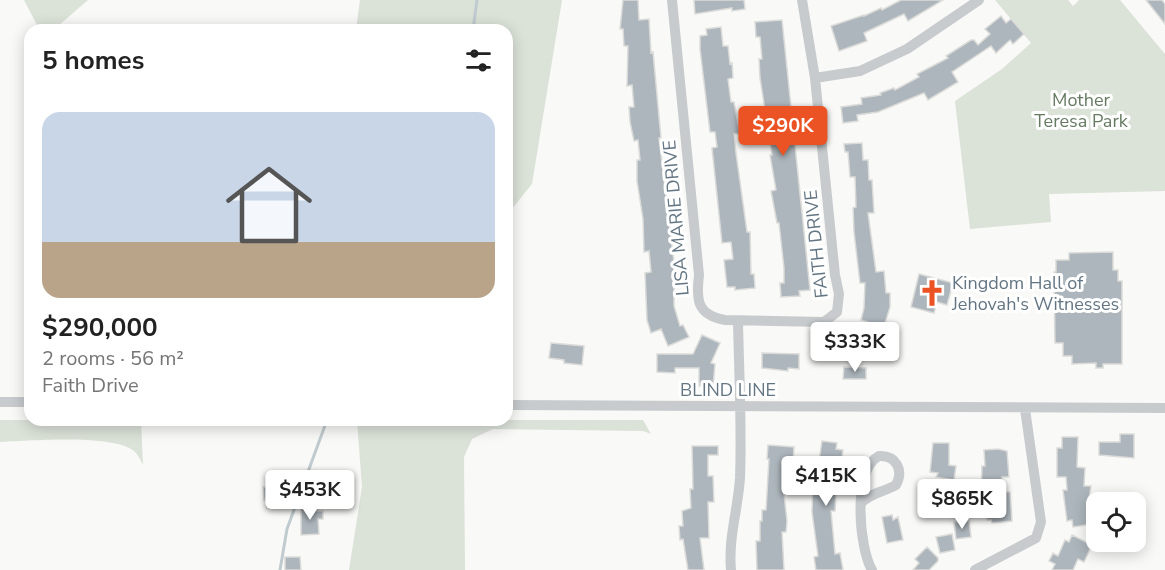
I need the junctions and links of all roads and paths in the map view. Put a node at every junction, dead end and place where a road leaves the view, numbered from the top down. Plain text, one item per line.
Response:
1 (672, 0) edge
2 (802, 0) edge
3 (979, 0) edge
4 (815, 78) junction
5 (738, 321) junction
6 (0, 402) edge
7 (24, 402) edge
8 (513, 405) edge
9 (740, 406) junction
10 (1165, 408) edge
11 (1025, 409) junction
12 (861, 503) junction
13 (731, 570) edge
14 (872, 570) edge
15 (975, 570) edge

1 - 5 street, LISA MARIE DRIVE
2 - 4 street, FAITH DRIVE
3 - 4 street
4 - 5 street, FAITH DRIVE
5 - 9 street
6 - 7 street
8 - 9 street, BLIND LINE
9 - 11 street, BLIND LINE
9 - 13 street
10 - 11 street, BLIND LINE
11 - 15 street
12 - 12 street
12 - 14 street

